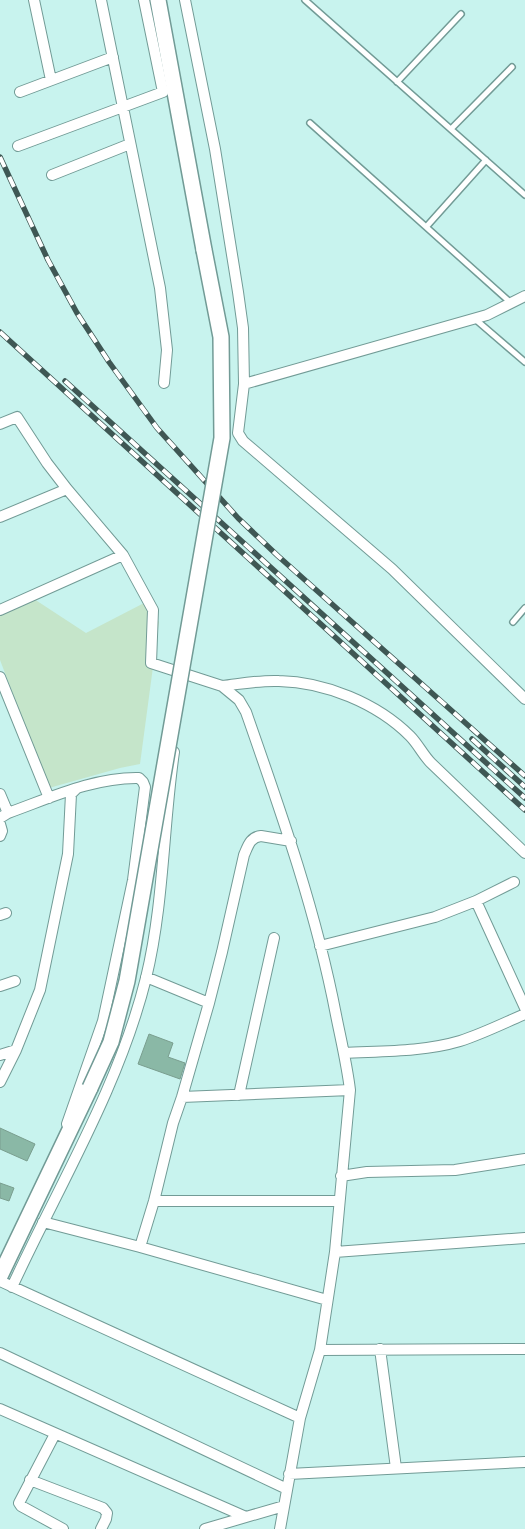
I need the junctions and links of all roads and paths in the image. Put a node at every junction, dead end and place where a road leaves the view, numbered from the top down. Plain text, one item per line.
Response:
1 (34, 0) edge
2 (101, 0) edge
3 (144, 0) edge
4 (158, 0) edge
5 (185, 0) edge
6 (306, 0) edge
7 (461, 14) dead end
8 (113, 57) junction
9 (512, 66) dead end
10 (51, 80) junction
11 (398, 82) junction
12 (20, 92) dead end
13 (123, 107) junction
14 (310, 123) dead end
15 (451, 129) junction
16 (130, 144) junction
17 (18, 146) dead end
18 (486, 160) junction
19 (52, 175) dead end
20 (525, 195) edge
21 (427, 226) junction
22 (525, 296) edge
23 (512, 303) junction
24 (475, 319) junction
25 (525, 362) edge
26 (164, 383) dead end
27 (244, 384) junction
28 (0, 424) edge
29 (67, 489) junction
30 (0, 517) edge
31 (123, 555) junction
32 (525, 608) edge
33 (0, 610) edge
34 (513, 622) dead end
35 (186, 675) junction
36 (0, 677) edge
37 (222, 686) junction
38 (2, 688) edge
39 (525, 699) edge
40 (77, 788) junction
41 (0, 794) edge
42 (49, 798) junction
43 (4, 816) edge
44 (0, 824) edge
45 (0, 836) edge
46 (291, 840) junction
47 (525, 853) edge
48 (514, 882) dead end
49 (476, 901) junction
50 (274, 938) dead end
51 (320, 946) junction
52 (146, 977) junction
53 (16, 981) dead end
54 (0, 986) edge
55 (209, 1002) junction
56 (525, 1008) edge
57 (525, 1014) edge
58 (16, 1050) junction
59 (344, 1053) junction
60 (0, 1055) edge
61 (0, 1082) edge
62 (350, 1090) junction
63 (239, 1095) junction
64 (182, 1097) junction
65 (60, 1151) junction
66 (525, 1159) edge
67 (341, 1176) junction
68 (154, 1201) junction
69 (338, 1201) junction
70 (43, 1222) junction
71 (525, 1238) edge
72 (140, 1247) junction
73 (335, 1252) junction
74 (0, 1276) edge
75 (0, 1281) edge
76 (12, 1286) junction
77 (327, 1300) junction
78 (380, 1349) junction
79 (525, 1349) edge
80 (320, 1350) junction
81 (0, 1352) edge
82 (0, 1409) edge
83 (300, 1418) junction
84 (55, 1434) junction
85 (525, 1462) edge
86 (396, 1468) junction
87 (289, 1474) junction
88 (30, 1480) junction
89 (287, 1490) junction
90 (284, 1506) junction
91 (246, 1517) junction
92 (63, 1529) edge
93 (101, 1529) edge
94 (205, 1529) edge
95 (280, 1529) edge

1 - 10 street
2 - 8 street
3 - 13 street
4 - 65 main road, bridge
5 - 27 street
6 - 11 lane
7 - 11 lane
8 - 10 street
8 - 13 street
9 - 15 lane
10 - 12 street
11 - 15 lane
13 - 16 street
13 - 17 street
14 - 21 lane
15 - 18 lane
16 - 19 street
16 - 26 street
18 - 20 lane
18 - 21 lane
21 - 23 lane
22 - 23 street
23 - 24 street
24 - 25 lane
24 - 27 street
27 - 39 street
28 - 29 street
29 - 30 street
29 - 31 street
31 - 33 street
31 - 35 street
32 - 34 lane
35 - 37 street
35 - 52 street
36 - 38 street
37 - 46 street
37 - 47 street
38 - 42 street
40 - 42 street
40 - 58 street
40 - 65 street
41 - 43 street
42 - 43 street
44 - 45 street
46 - 51 street
46 - 55 street
48 - 49 street
49 - 51 street
49 - 56 street
50 - 63 street
51 - 59 street
52 - 55 street
52 - 70 street
53 - 54 street
55 - 64 street
57 - 59 street
58 - 60 street
58 - 61 street
59 - 62 street
62 - 63 street
62 - 67 street
63 - 64 street
64 - 68 street
65 - 74 main road
66 - 67 street
67 - 69 street
68 - 69 street
68 - 72 street
69 - 73 street
70 - 72 street
70 - 76 street
71 - 73 street
72 - 77 street
73 - 77 street
75 - 76 street
76 - 83 street
77 - 80 street
78 - 79 street
78 - 80 street
78 - 86 street
80 - 83 street
81 - 89 street
82 - 84 street
83 - 87 street
84 - 88 street
84 - 91 street
85 - 86 street
86 - 87 street
87 - 89 street
88 - 92 street
88 - 93 street
89 - 90 street
90 - 91 street
90 - 95 street
91 - 94 street

